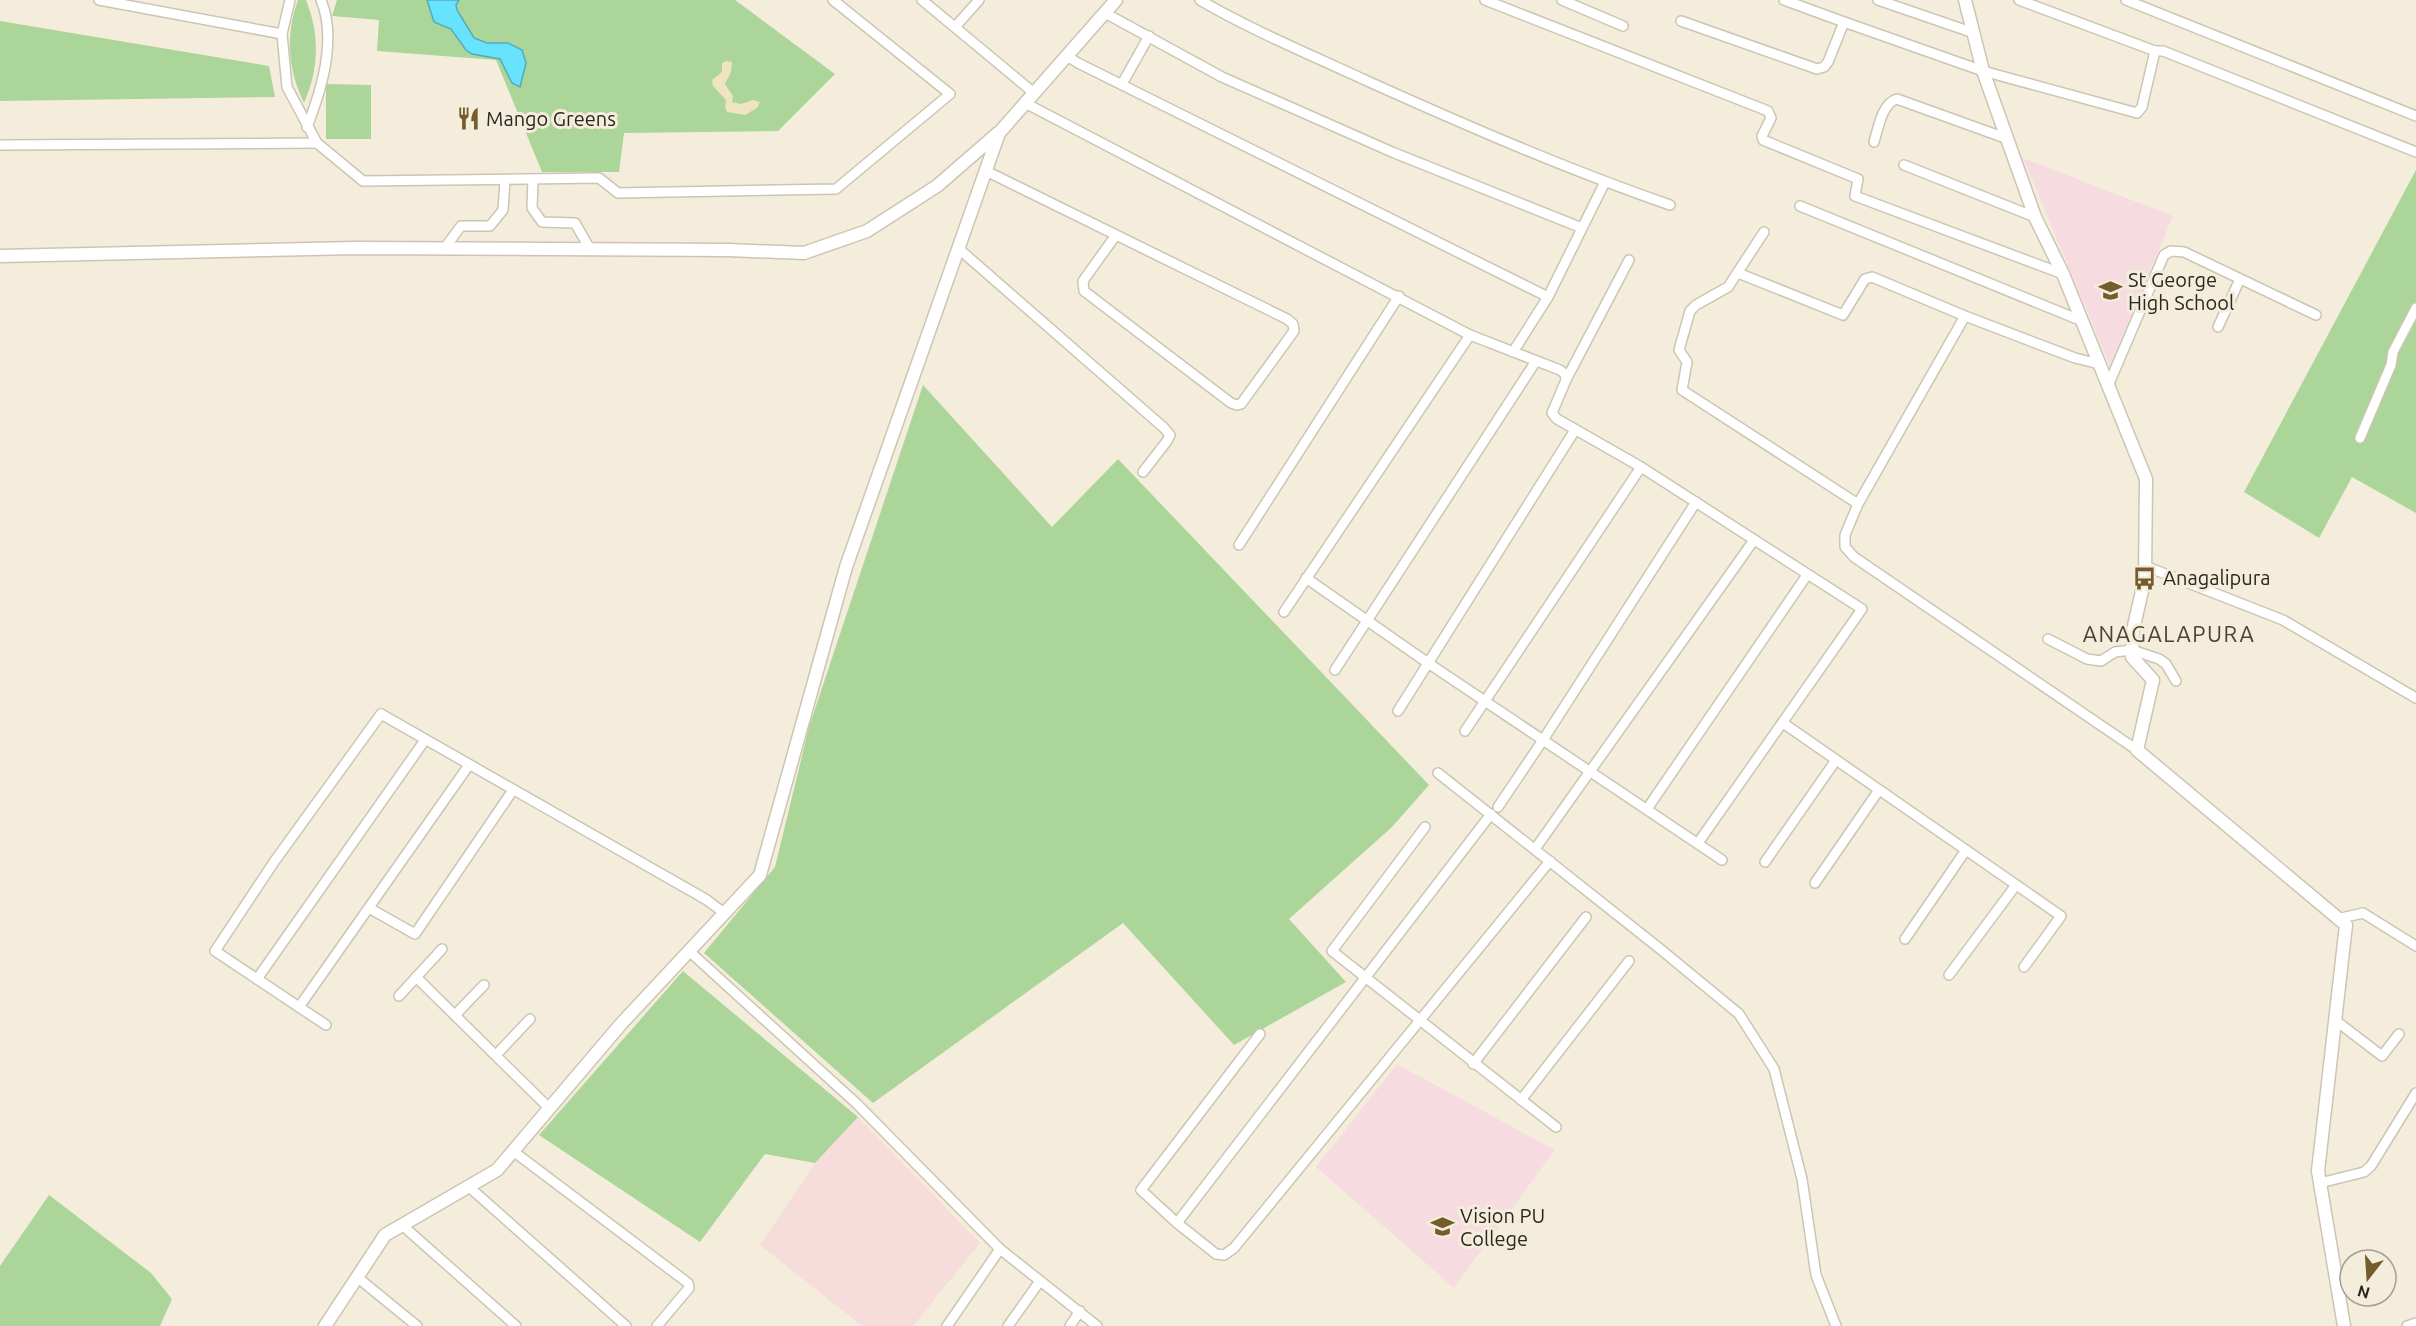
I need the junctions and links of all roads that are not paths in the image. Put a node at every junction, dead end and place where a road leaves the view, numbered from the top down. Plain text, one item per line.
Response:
1 (99, 0) edge
2 (290, 0) edge
3 (321, 0) edge
4 (833, 0) edge
5 (922, 0) edge
6 (979, 0) edge
7 (1116, 0) edge
8 (1200, 0) edge
9 (1485, 0) edge
10 (1562, 0) edge
11 (1784, 0) edge
12 (1878, 0) edge
13 (1965, 0) edge
14 (2019, 0) edge
15 (2126, 0) edge
16 (1105, 13) junction
17 (1681, 21) dead end
18 (1844, 22) junction
19 (1623, 26) dead end
20 (955, 27) junction
21 (1974, 33) junction
22 (282, 34) junction
23 (1149, 36) junction
24 (2155, 51) junction
25 (1067, 56) junction
26 (1983, 71) junction
27 (1122, 84) junction
28 (1034, 93) junction
29 (1025, 103) junction
30 (2416, 116) edge
31 (308, 127) junction
32 (999, 133) junction
33 (2008, 139) junction
34 (1874, 142) dead end
35 (317, 143) junction
36 (0, 145) edge
37 (2416, 152) edge
38 (1904, 165) dead end
39 (986, 171) junction
40 (533, 179) junction
41 (505, 180) junction
42 (1605, 182) junction
43 (1670, 205) dead end
44 (1800, 206) dead end
45 (2035, 217) junction
46 (1581, 228) junction
47 (1764, 232) dead end
48 (1116, 235) junction
49 (444, 249) junction
50 (590, 249) junction
51 (958, 249) junction
52 (0, 256) edge
53 (1629, 260) dead end
54 (1738, 273) junction
55 (2063, 274) junction
56 (2240, 279) junction
57 (1399, 296) junction
58 (1548, 297) junction
59 (2416, 308) edge
60 (2316, 315) dead end
61 (1965, 316) junction
62 (2082, 321) junction
63 (2218, 327) dead end
64 (1470, 335) junction
65 (1513, 352) junction
66 (1536, 361) junction
67 (2099, 364) junction
68 (1566, 380) junction
69 (2108, 386) junction
70 (1575, 430) junction
71 (2360, 438) dead end
72 (1641, 467) junction
73 (1143, 472) dead end
74 (1696, 502) junction
75 (1858, 504) junction
76 (1754, 540) junction
77 (1239, 545) dead end
78 (2145, 566) junction
79 (1808, 575) junction
80 (1306, 578) junction
81 (1284, 612) dead end
82 (1367, 621) junction
83 (2048, 639) dead end
84 (2132, 650) junction
85 (1428, 663) junction
86 (1335, 670) dead end
87 (2176, 681) dead end
88 (2416, 698) edge
89 (1484, 700) junction
90 (1398, 711) dead end
91 (1782, 723) junction
92 (1465, 731) dead end
93 (426, 740) junction
94 (1543, 740) junction
95 (2137, 750) junction
96 (1836, 760) junction
97 (469, 765) junction
98 (1590, 771) junction
99 (1438, 773) dead end
100 (513, 790) junction
101 (1879, 790) junction
102 (1647, 809) junction
103 (1494, 811) junction
104 (1425, 827) dead end
105 (1698, 843) junction
106 (1535, 849) junction
107 (1966, 850) junction
108 (1722, 860) dead end
109 (1550, 861) junction
110 (1765, 862) dead end
111 (1815, 883) dead end
112 (2016, 885) junction
113 (369, 908) junction
114 (724, 913) junction
115 (1586, 917) dead end
116 (2337, 919) junction
117 (1905, 939) dead end
118 (2416, 946) edge
119 (441, 950) dead end
120 (689, 951) junction
121 (1629, 961) dead end
122 (2024, 967) dead end
123 (1949, 975) dead end
124 (416, 977) junction
125 (1366, 977) junction
126 (257, 979) junction
127 (484, 985) dead end
128 (399, 996) dead end
129 (299, 1006) junction
130 (455, 1015) junction
131 (1420, 1018) junction
132 (530, 1019) dead end
133 (2335, 1020) junction
134 (326, 1025) dead end
135 (1260, 1034) dead end
136 (2398, 1034) dead end
137 (496, 1055) junction
138 (1473, 1064) junction
139 (2416, 1093) edge
140 (1521, 1100) junction
141 (549, 1108) junction
142 (1556, 1127) dead end
143 (513, 1151) junction
144 (2320, 1183) junction
145 (468, 1186) junction
146 (1177, 1223) junction
147 (402, 1225) junction
148 (1000, 1249) junction
149 (357, 1277) junction
150 (1040, 1281) junction
151 (1080, 1311) junction
152 (2416, 1323) edge
153 (325, 1326) edge
154 (417, 1326) edge
155 (516, 1326) edge
156 (626, 1326) edge
157 (657, 1326) edge
158 (947, 1326) edge
159 (1008, 1326) edge
160 (1070, 1326) edge
161 (1097, 1326) edge
162 (1836, 1326) edge
163 (2344, 1326) edge
164 (2407, 1326) edge

1 - 22 street
2 - 22 street
3 - 31 street
4 - 40 street
5 - 20 street
6 - 20 street
7 - 16 street
8 - 42 street
9 - 55 street
10 - 19 street
11 - 18 street
12 - 21 street
13 - 21 street
14 - 24 street
15 - 30 street
16 - 23 street
16 - 25 street
17 - 18 street
18 - 26 street
20 - 28 street
21 - 26 street
22 - 31 street
23 - 27 street
23 - 46 street
24 - 26 street
24 - 37 street
25 - 27 street
25 - 28 street
26 - 33 street
27 - 58 street
28 - 29 street
29 - 32 street
29 - 57 street
31 - 35 street
32 - 39 street
32 - 50 street
33 - 34 street
33 - 45 street
35 - 36 street
35 - 41 street
38 - 45 street
39 - 48 street
39 - 51 street
40 - 41 street
40 - 50 street
41 - 49 street
42 - 43 street
42 - 46 street
44 - 62 street
45 - 55 street
46 - 58 street
47 - 54 street
48 - 48 street
49 - 50 street
49 - 52 street
51 - 73 street
51 - 114 street
53 - 68 street
54 - 61 street
54 - 75 street
55 - 62 street
56 - 60 street
56 - 63 street
56 - 69 street
57 - 64 street
57 - 77 street
58 - 65 street
59 - 71 street
61 - 67 street
61 - 75 street
62 - 67 street
64 - 65 street
64 - 80 street
65 - 66 street
66 - 68 street
66 - 82 street
67 - 69 street
68 - 70 street
69 - 78 street
70 - 72 street
70 - 85 street
72 - 74 street
72 - 89 street
74 - 76 street
74 - 94 street
75 - 95 street
76 - 79 street
76 - 98 street
78 - 84 street
78 - 88 street
79 - 91 street
79 - 102 street
80 - 81 street
80 - 82 street
82 - 85 street
82 - 86 street
83 - 84 street
84 - 87 street
84 - 95 street
85 - 89 street
85 - 90 street
89 - 92 street
89 - 94 street
91 - 96 street
91 - 105 street
93 - 97 street
93 - 126 street
93 - 126 street
94 - 98 street
94 - 103 street
95 - 116 street
96 - 101 street
96 - 110 street
97 - 100 street
97 - 113 street
98 - 102 street
98 - 106 street
99 - 103 street
100 - 113 street
100 - 114 street
101 - 107 street
101 - 111 street
102 - 105 street
103 - 106 street
103 - 125 street
104 - 125 street
105 - 108 street
106 - 109 street
107 - 112 street
107 - 117 street
109 - 131 street
109 - 162 street
112 - 122 street
112 - 123 street
113 - 129 street
114 - 120 street
115 - 138 street
116 - 118 street
116 - 133 street
119 - 124 street
120 - 141 street
120 - 148 street
121 - 140 street
124 - 128 street
124 - 130 street
125 - 131 street
125 - 146 street
126 - 129 street
127 - 130 street
129 - 134 street
130 - 137 street
131 - 138 street
131 - 146 street
132 - 137 street
133 - 136 street
133 - 144 street
135 - 146 street
137 - 141 street
138 - 140 street
139 - 144 street
140 - 142 street
141 - 143 street
143 - 145 street
143 - 157 street
144 - 163 street
145 - 147 street
145 - 156 street
147 - 149 street
147 - 155 street
148 - 150 street
148 - 158 street
149 - 153 street
149 - 154 street
150 - 151 street
150 - 159 street
151 - 160 street
151 - 161 street
152 - 164 street

